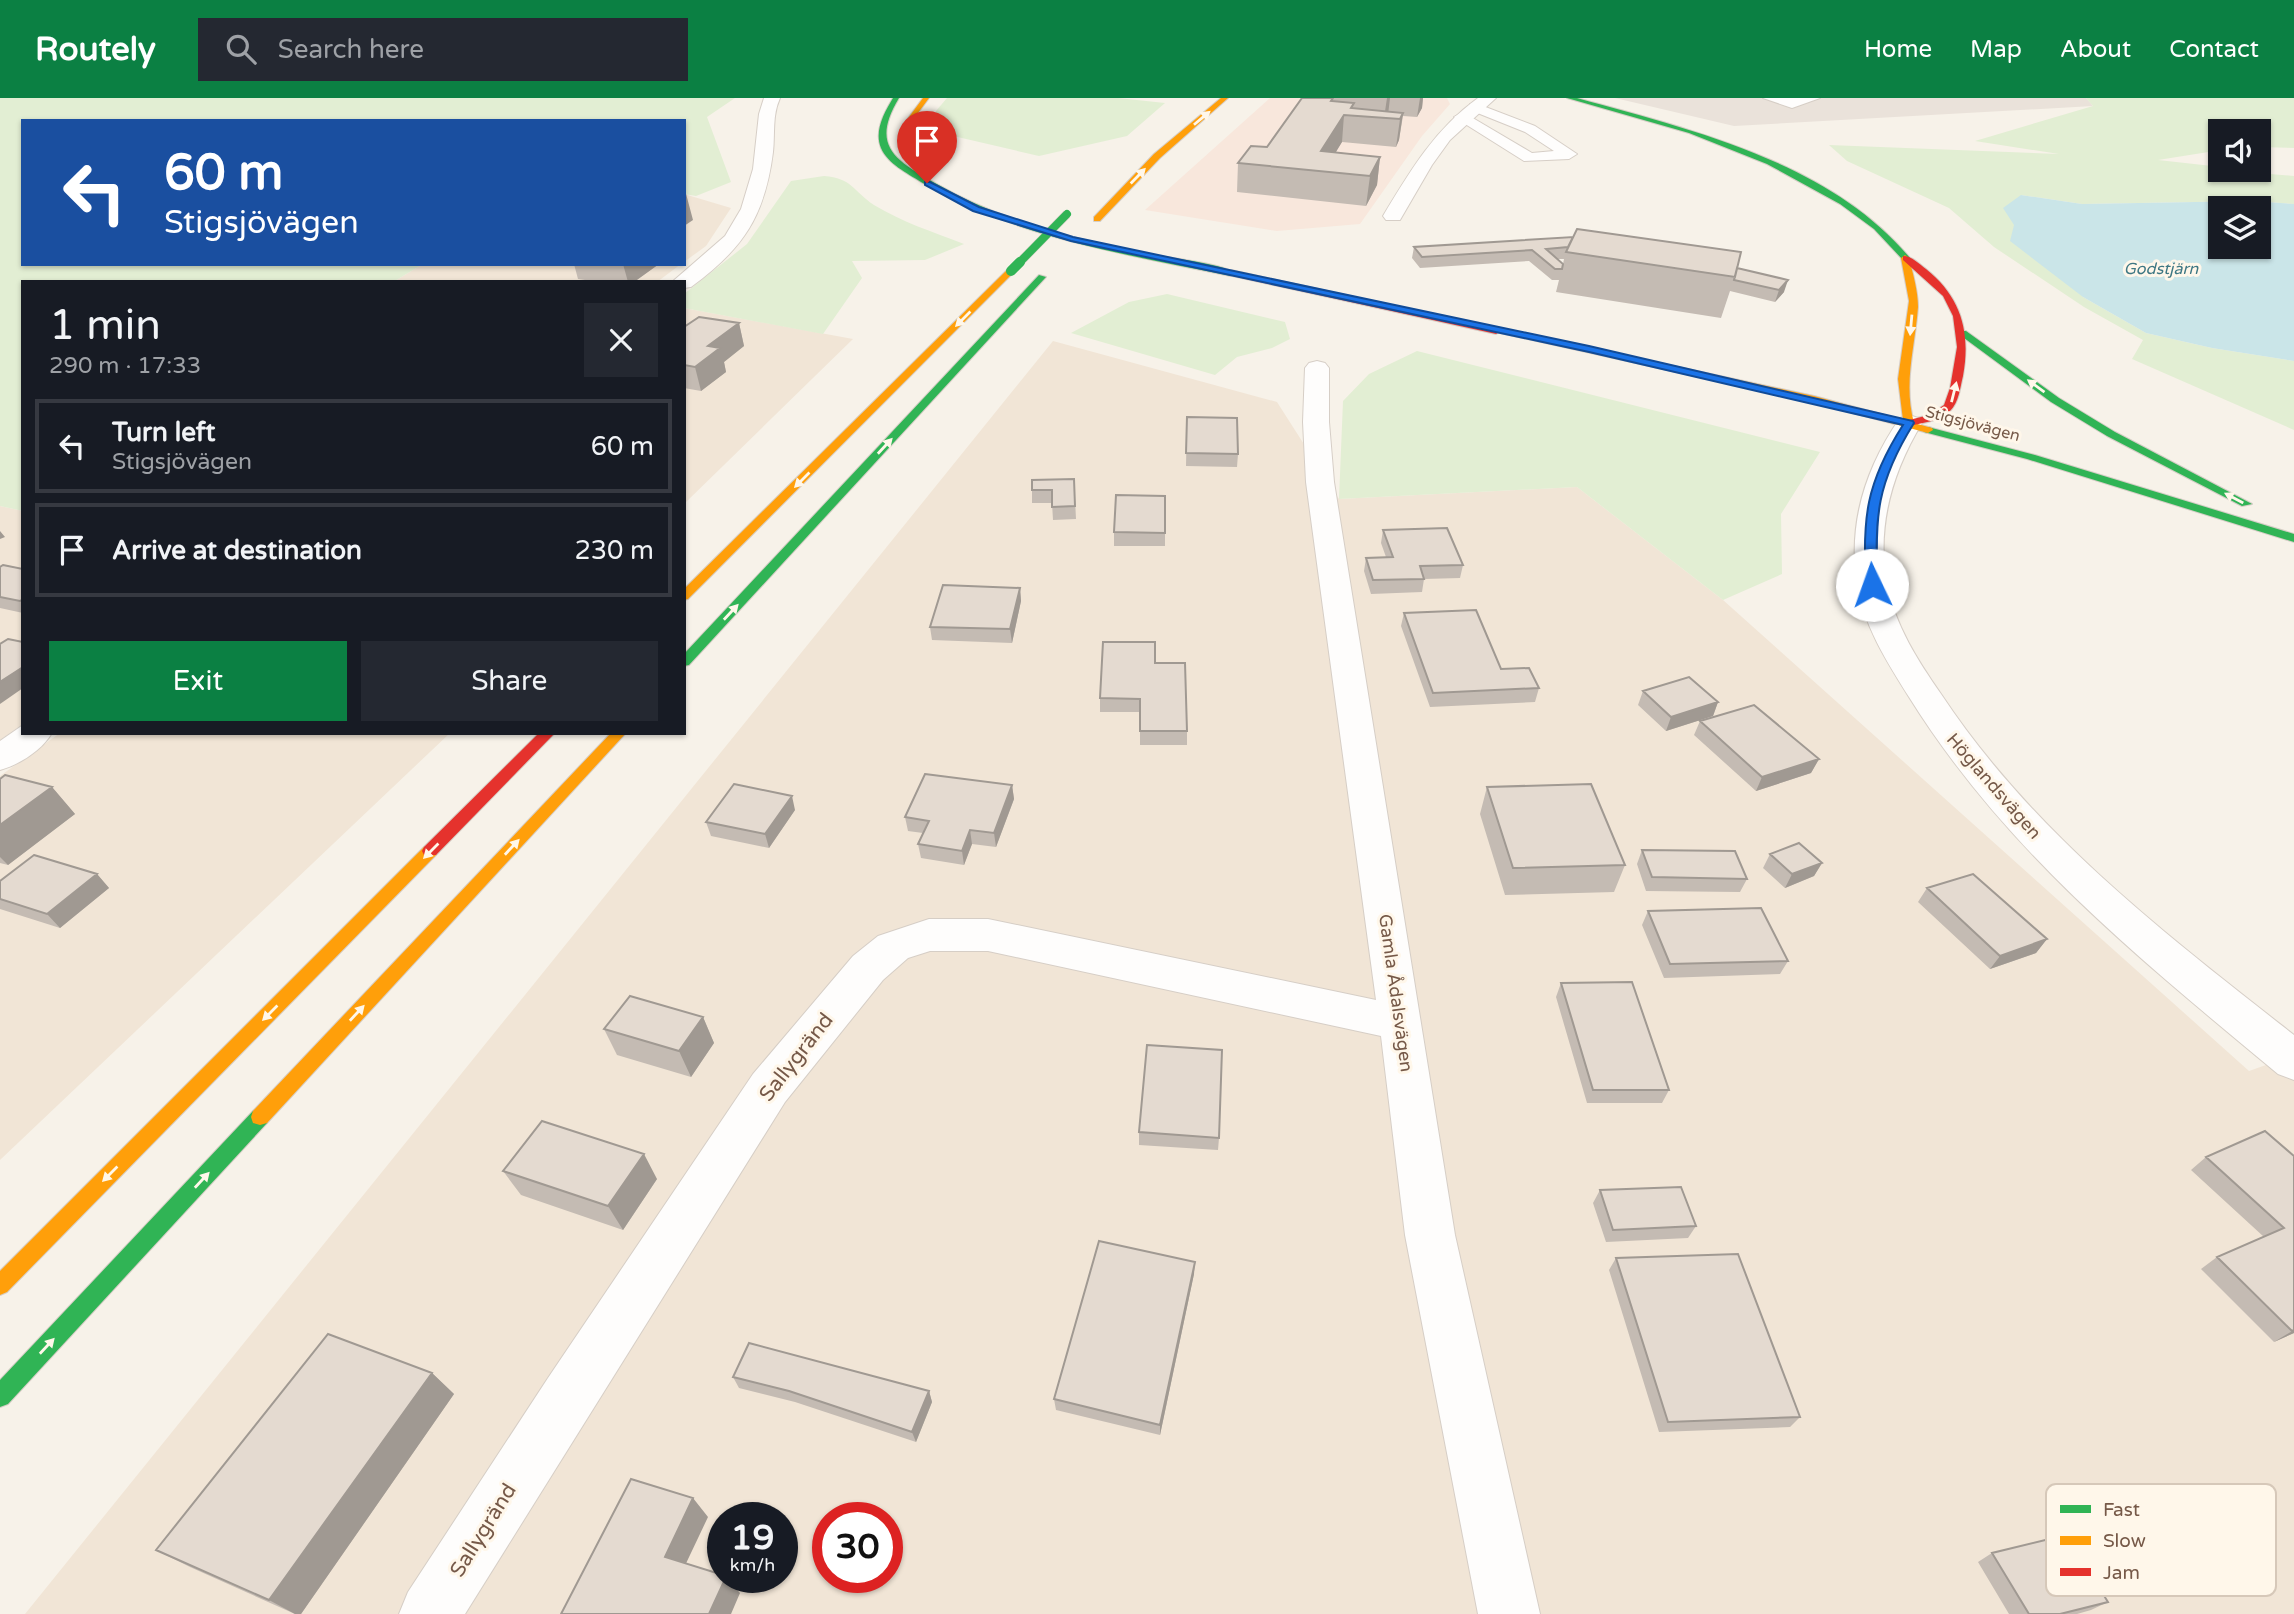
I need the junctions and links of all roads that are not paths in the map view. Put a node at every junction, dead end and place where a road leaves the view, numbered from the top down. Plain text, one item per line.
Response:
1 (772, 98) edge
2 (896, 98) edge
3 (926, 98) edge
4 (1225, 98) edge
5 (1570, 98) edge
6 (1770, 98) edge
7 (1813, 98) edge
8 (1475, 108) edge
9 (909, 171) junction
10 (1072, 210) dead end
11 (1393, 216) dead end
12 (1905, 258) junction
13 (685, 280) edge
14 (1963, 333) junction
15 (1317, 368) dead end
16 (1909, 423) junction
17 (2294, 530) edge
18 (2294, 538) edge
19 (686, 594) edge
20 (686, 660) edge
21 (32, 735) edge
22 (546, 735) edge
23 (617, 735) edge
24 (0, 758) edge
25 (1401, 1023) junction
26 (2294, 1060) edge
27 (0, 1285) edge
28 (0, 1396) edge
29 (430, 1614) edge
30 (1508, 1614) edge

1 - 13 street
2 - 9 main road, Stigsjövägen
3 - 9 main road
20 -> 4 main road
5 - 12 main road
6 - 7 lane
8 - 8 lane
8 - 11 street
9 - 16 main road, Stigsjövägen
10 -> 19 main road, bridge
12 - 14 main road
12 -> 16 main road
16 -> 14 main road
17 -> 14 main road
15 - 25 street, Gamla Ådalsvägen
16 - 18 main road, Stigsjövägen
16 - 26 street, Höglandsvägen
21 - 24 street
22 -> 27 main road
28 -> 23 main road
25 - 29 street, Sallygränd
25 - 30 street, Gamla Ådalsvägen

